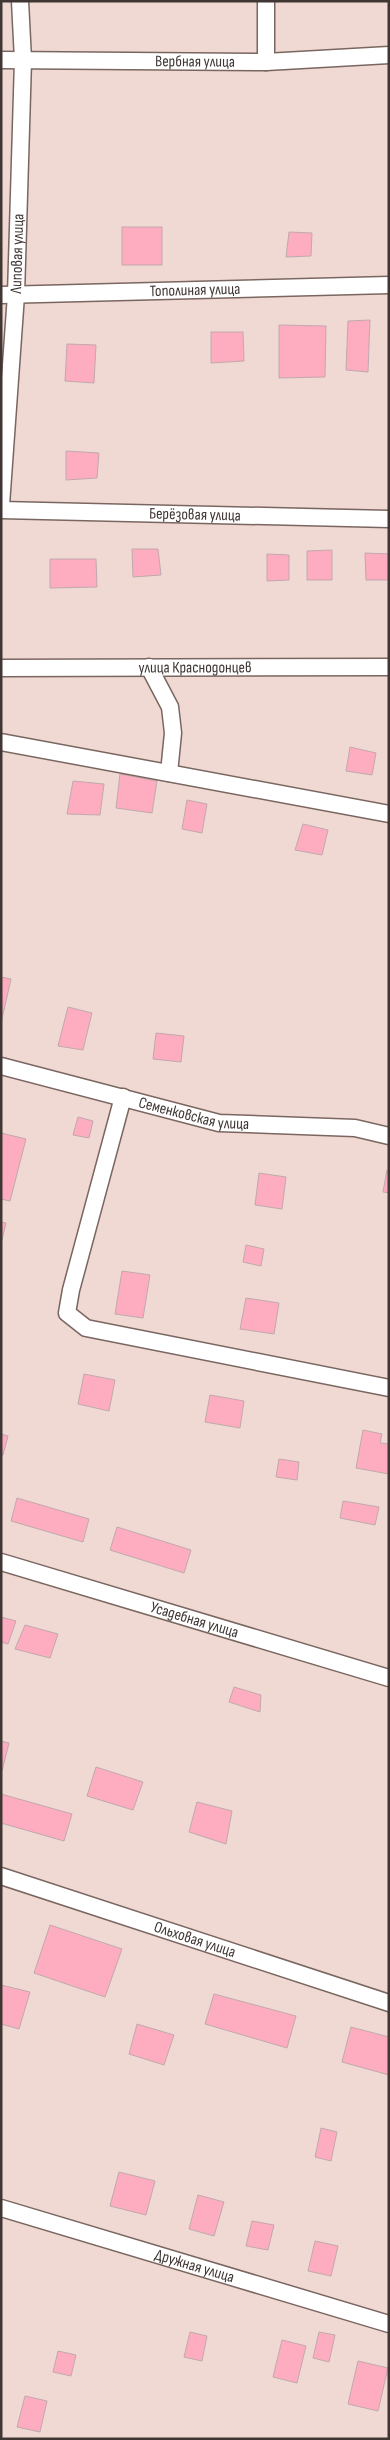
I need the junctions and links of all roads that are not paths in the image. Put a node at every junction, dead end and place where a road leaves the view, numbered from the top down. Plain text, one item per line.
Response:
1 (20, 1) edge
2 (266, 1) edge
3 (389, 54) edge
4 (1, 60) edge
5 (23, 60) junction
6 (266, 62) junction
7 (389, 286) edge
8 (9, 295) edge
9 (1, 505) edge
10 (1, 510) edge
11 (389, 519) edge
12 (149, 667) junction
13 (389, 667) edge
14 (1, 668) edge
15 (1, 742) edge
16 (169, 773) junction
17 (389, 814) edge
18 (1, 1066) edge
19 (123, 1097) junction
20 (389, 1136) edge
21 (389, 1388) edge
22 (1, 1562) edge
23 (389, 1678) edge
24 (1, 1876) edge
25 (389, 2003) edge
26 (1, 2208) edge
27 (389, 2324) edge

1 - 5 street, Липовая улица
2 - 6 street
3 - 6 street, Вербная улица
4 - 5 street, Вербная улица
5 - 6 street, Вербная улица
5 - 8 street, Липовая улица
7 - 8 street, Тополиная улица
8 - 9 street, Липовая улица
10 - 11 street, Берёзовая улица
12 - 13 street, улица Краснодонцев
12 - 14 street, улица Краснодонцев
12 - 16 street
15 - 16 street
16 - 17 street
18 - 19 street, Семенковская улица
19 - 20 street, Семенковская улица
19 - 21 street
22 - 23 street, Усадебная улица
24 - 25 street, Ольховая улица
26 - 27 street, Дружная улица

